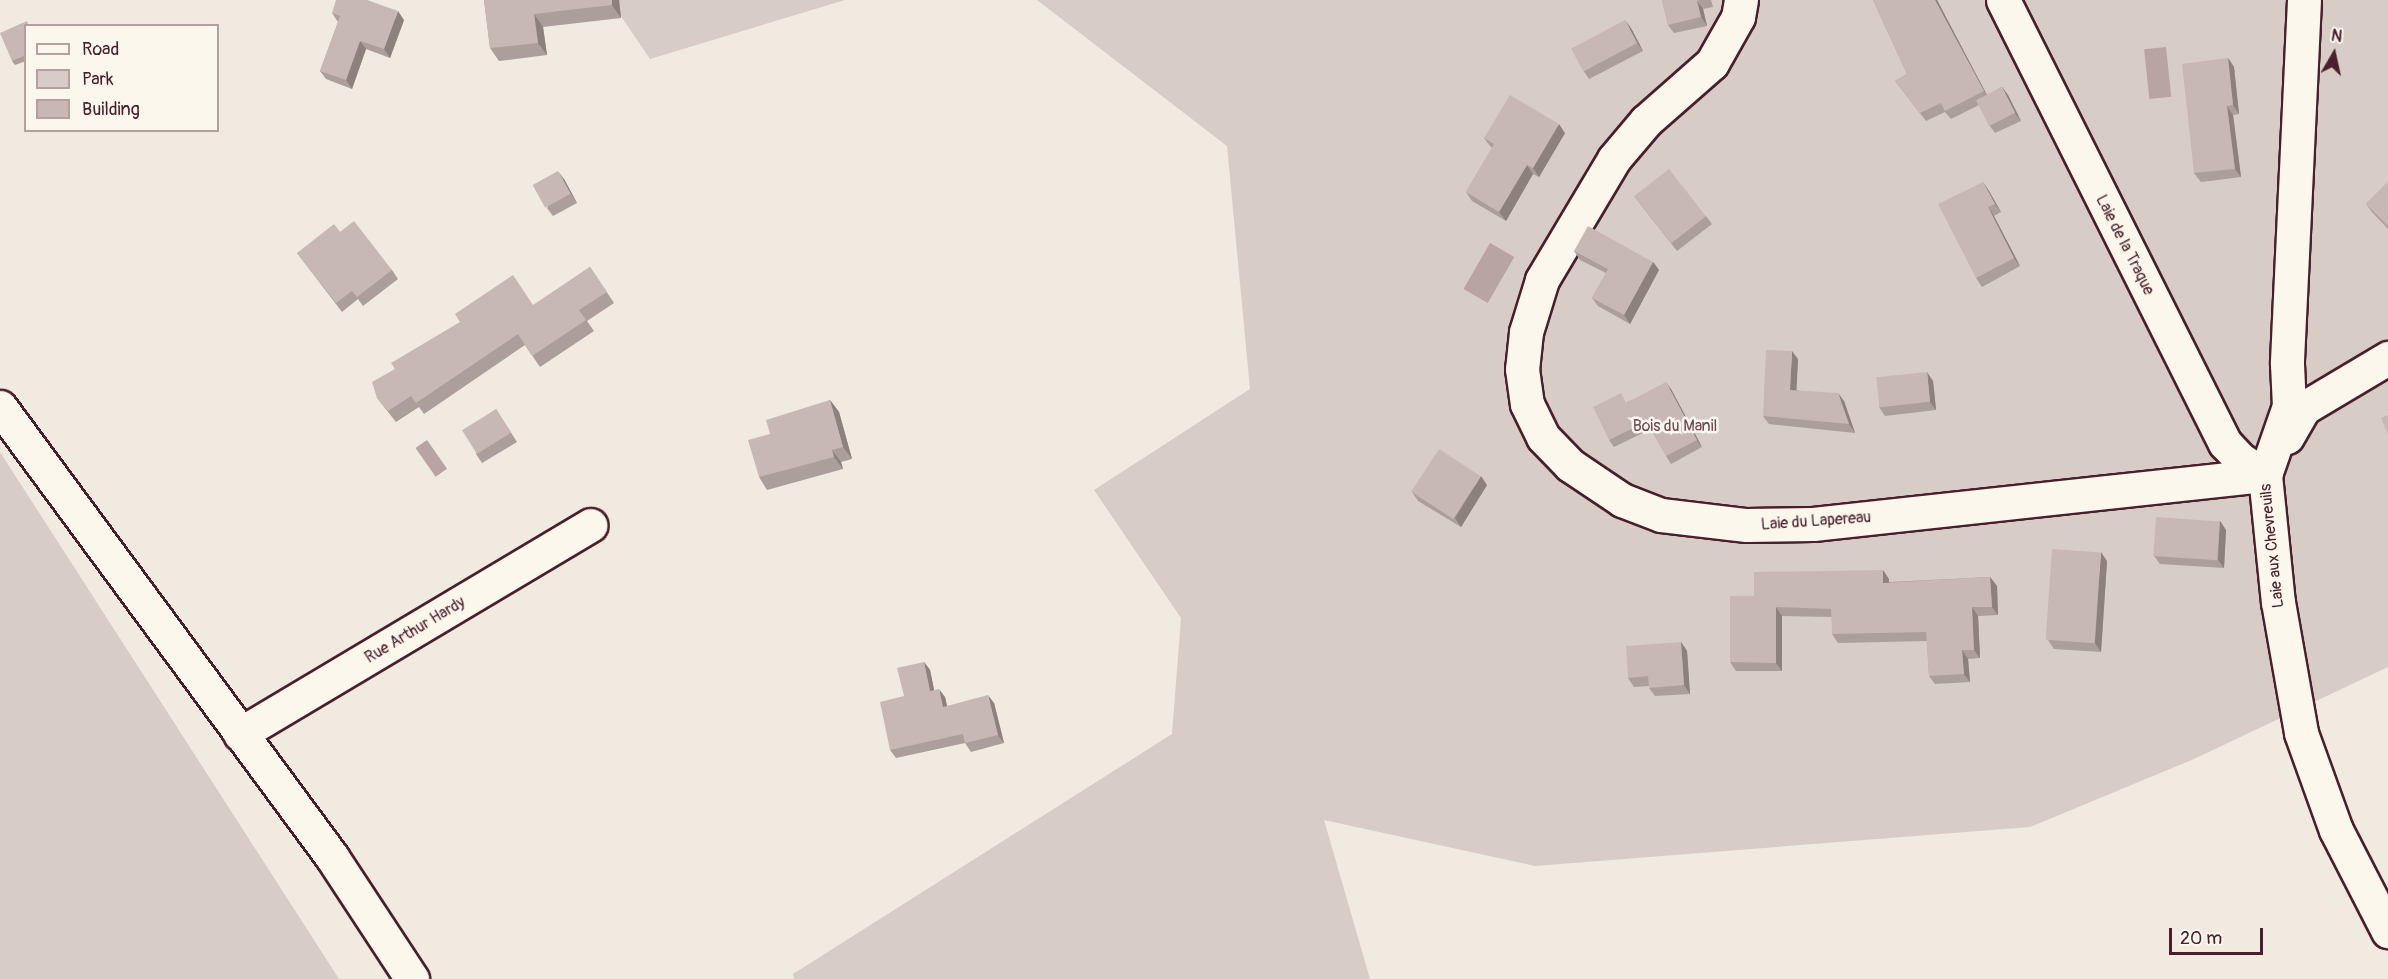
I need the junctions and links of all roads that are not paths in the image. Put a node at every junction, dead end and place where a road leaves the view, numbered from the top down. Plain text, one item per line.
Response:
1 (1741, 0) edge
2 (2003, 0) edge
3 (2304, 0) edge
4 (2388, 358) edge
5 (0, 407) edge
6 (2265, 475) junction
7 (590, 525) dead end
8 (240, 734) junction
9 (2388, 931) edge
10 (412, 979) edge

1 - 6 street, Laie du Lapereau
2 - 6 street, Laie de la Traque
3 - 6 street, Laie aux Chevreuils
4 - 6 street
5 - 8 street
6 - 9 street, Laie aux Chevreuils
7 - 8 street, Rue Arthur Hardy
8 - 10 street

